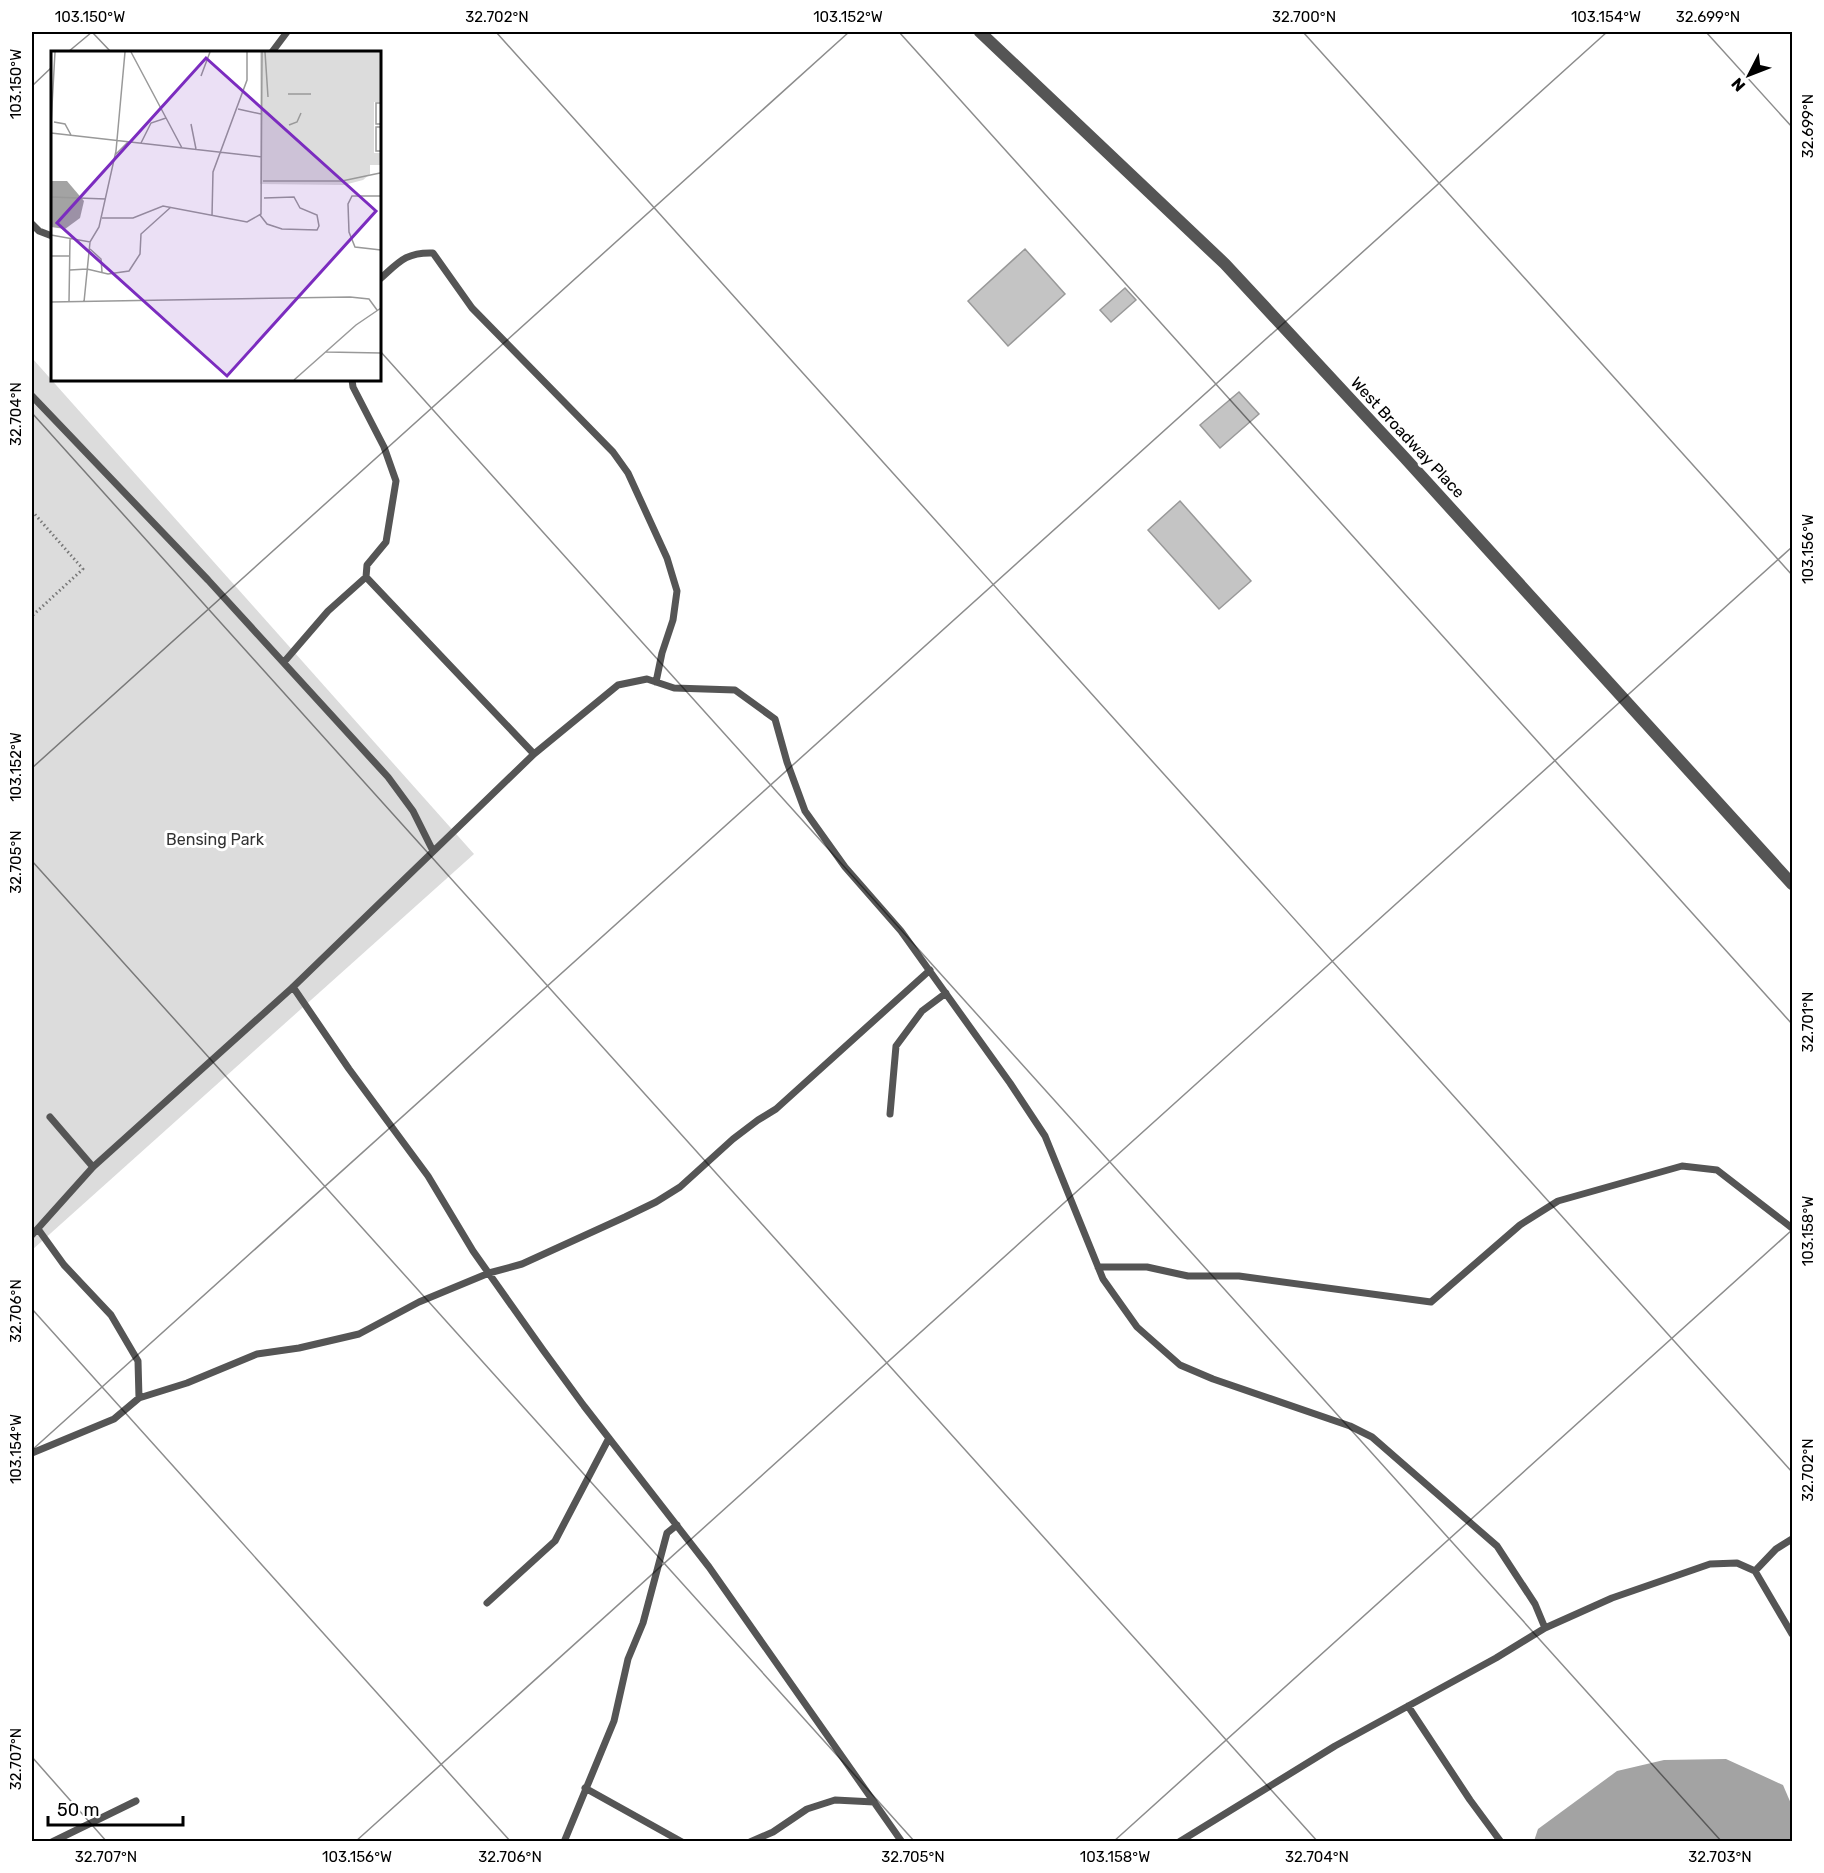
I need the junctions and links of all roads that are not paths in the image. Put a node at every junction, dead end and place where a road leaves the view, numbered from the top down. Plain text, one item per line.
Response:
1 (287, 32) edge
2 (980, 32) edge
3 (273, 51) edge
4 (32, 224) edge
5 (51, 237) edge
6 (381, 278) edge
7 (352, 381) edge
8 (32, 396) edge
9 (366, 577) junction
10 (284, 662) junction
11 (656, 682) junction
12 (534, 754) junction
13 (433, 851) junction
14 (1792, 884) edge
15 (930, 970) junction
16 (293, 987) junction
17 (946, 993) junction
18 (890, 1114) dead end
19 (50, 1117) dead end
20 (93, 1167) junction
21 (1792, 1228) edge
22 (38, 1229) junction
23 (32, 1234) edge
24 (1098, 1267) junction
25 (489, 1273) junction
26 (139, 1398) junction
27 (609, 1438) junction
28 (32, 1453) edge
29 (677, 1525) junction
30 (1792, 1539) edge
31 (1755, 1570) junction
32 (487, 1603) dead end
33 (1545, 1628) junction
34 (1792, 1634) edge
35 (1408, 1706) junction
36 (585, 1788) junction
37 (136, 1801) dead end
38 (874, 1802) junction
39 (52, 1842) edge
40 (564, 1842) edge
41 (682, 1842) edge
42 (750, 1842) edge
43 (903, 1842) edge
44 (1179, 1842) edge
45 (1500, 1842) edge

1 - 3 lane
2 - 14 street, West Broadway Place
4 - 5 lane
6 - 11 lane
7 - 9 lane
8 - 10 lane
9 - 10 lane
9 - 12 lane
10 - 13 lane
11 - 12 lane
11 - 15 lane
12 - 13 lane
13 - 16 lane
15 - 17 lane
15 - 25 lane
16 - 20 lane
16 - 25 lane
17 - 18 lane
17 - 24 lane
19 - 20 lane
20 - 22 lane
21 - 24 lane
22 - 23 lane
22 - 26 lane
24 - 33 lane
25 - 26 lane
25 - 27 lane
26 - 28 lane
27 - 29 lane
27 - 32 lane
29 - 36 lane
29 - 38 lane
30 - 31 lane
31 - 33 lane
31 - 34 lane
33 - 35 lane
35 - 44 lane
35 - 45 lane
36 - 40 lane
36 - 41 lane
37 - 39 lane
38 - 42 lane
38 - 43 lane

